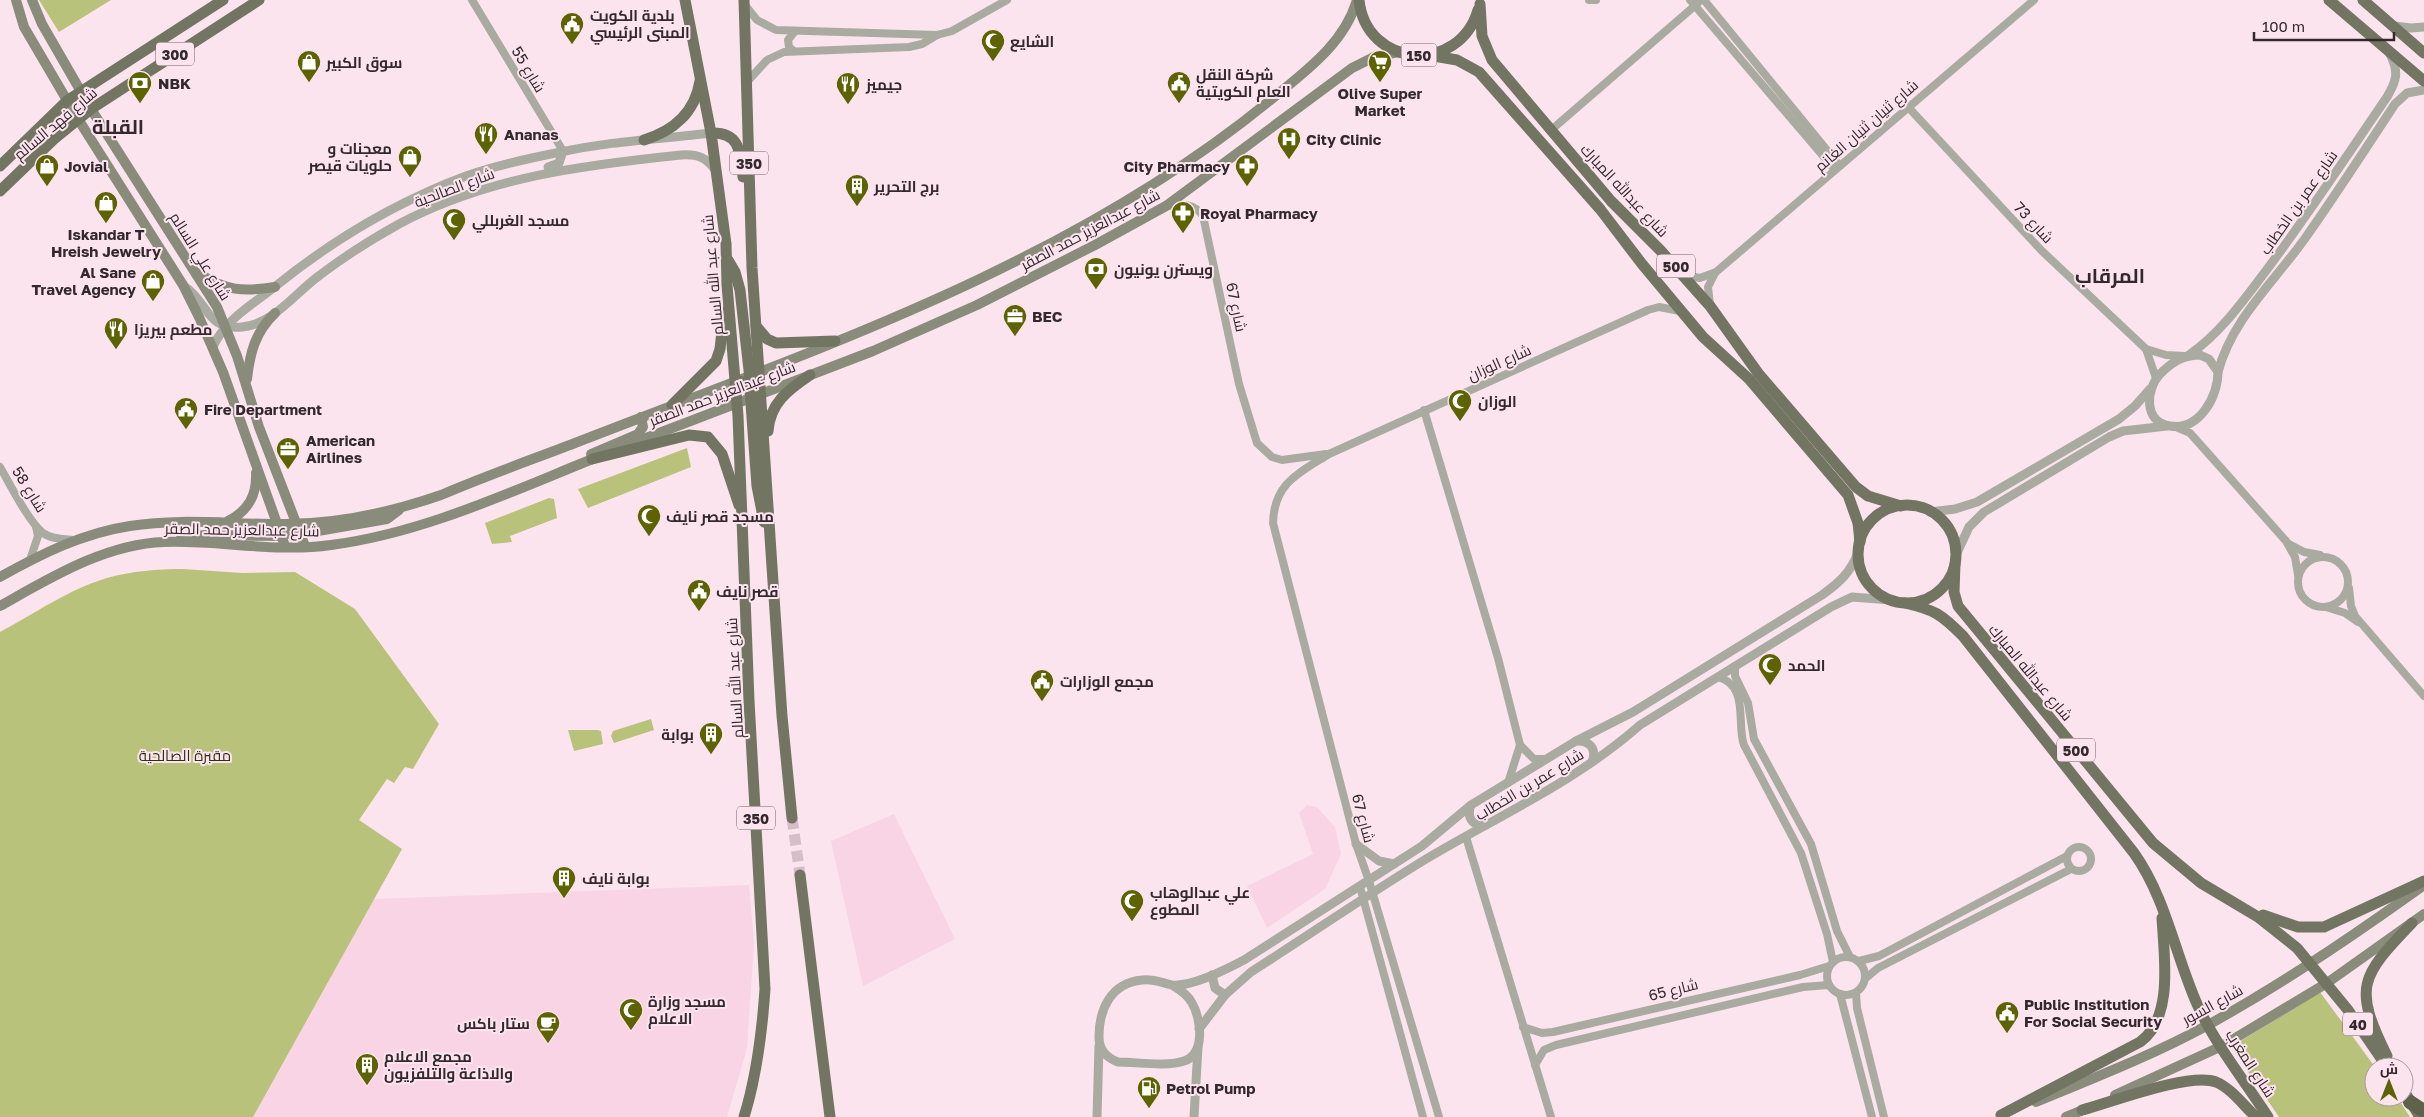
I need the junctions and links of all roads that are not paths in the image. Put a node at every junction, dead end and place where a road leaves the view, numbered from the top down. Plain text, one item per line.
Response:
1 (16, 0) edge
2 (32, 0) edge
3 (223, 0) edge
4 (259, 0) edge
5 (472, 0) edge
6 (685, 0) edge
7 (1007, 0) edge
8 (1358, 0) edge
9 (1590, 0) edge
10 (1596, 0) edge
11 (1703, 0) edge
12 (2034, 0) edge
13 (2329, 0) edge
14 (2363, 0) edge
15 (744, 2) edge
16 (1480, 2) edge
17 (1693, 3) edge
18 (2394, 26) junction
19 (2424, 27) edge
20 (796, 31) junction
21 (937, 35) junction
22 (2387, 49) junction
23 (794, 52) junction
24 (1400, 52) junction
25 (2424, 53) edge
26 (1428, 55) junction
27 (701, 77) junction
28 (2424, 81) edge
29 (747, 82) junction
30 (2424, 90) edge
31 (81, 92) junction
32 (68, 100) junction
33 (1908, 107) junction
34 (91, 109) junction
35 (78, 119) junction
36 (1550, 131) junction
37 (712, 133) junction
38 (644, 140) junction
39 (563, 151) junction
40 (0, 166) edge
41 (1837, 168) junction
42 (716, 172) junction
43 (498, 184) junction
44 (0, 191) edge
45 (1166, 206) junction
46 (1650, 239) junction
47 (2285, 246) junction
48 (1634, 253) junction
49 (2294, 254) junction
50 (726, 258) junction
51 (752, 268) junction
52 (195, 271) junction
53 (1716, 272) junction
54 (1683, 275) junction
55 (183, 285) junction
56 (727, 285) junction
57 (275, 287) junction
58 (1710, 306) junction
59 (1682, 312) junction
60 (275, 313) junction
61 (756, 326) junction
62 (225, 327) junction
63 (1727, 327) junction
64 (835, 341) junction
65 (1709, 343) junction
66 (213, 347) junction
67 (2146, 348) junction
68 (2187, 355) junction
69 (759, 371) junction
70 (2218, 372) junction
71 (810, 375) junction
72 (748, 376) junction
73 (2156, 378) junction
74 (736, 380) junction
75 (246, 383) junction
76 (2150, 389) junction
77 (756, 395) junction
78 (738, 402) junction
79 (672, 405) junction
80 (1424, 410) junction
81 (2201, 414) junction
82 (640, 417) junction
83 (2172, 426) junction
84 (259, 427) junction
85 (244, 432) junction
86 (2196, 438) junction
87 (1257, 443) joint
88 (1329, 454) junction
89 (592, 460) junction
90 (0, 467) edge
91 (256, 467) junction
92 (766, 476) junction
93 (549, 477) junction
94 (1901, 506) junction
95 (1930, 512) junction
96 (744, 518) junction
97 (226, 522) junction
98 (1273, 523) joint
99 (277, 524) junction
100 (36, 525) junction
101 (298, 528) junction
102 (770, 536) junction
103 (73, 540) junction
104 (2286, 541) junction
105 (284, 542) junction
106 (305, 546) junction
107 (1859, 547) junction
108 (2325, 556) junction
109 (30, 560) junction
110 (1955, 560) junction
111 (2298, 575) junction
112 (0, 577) edge
113 (2348, 586) junction
114 (1891, 600) junction
115 (1905, 603) junction
116 (0, 606) edge
117 (2325, 607) junction
118 (2362, 624) junction
119 (1735, 666) junction
120 (1718, 677) junction
121 (2424, 696) edge
122 (1576, 741) junction
123 (1520, 745) junction
124 (1549, 758) junction
125 (1592, 762) junction
126 (1508, 783) junction
127 (1471, 805) junction
128 (792, 818) tunnel mouth
129 (1486, 825) junction
130 (1466, 837) junction
131 (1356, 844) junction
132 (2067, 856) junction
133 (1394, 864) junction
134 (2072, 869) junction
135 (800, 875) tunnel mouth
136 (1369, 881) junction
137 (2424, 881) edge
138 (2424, 885) edge
139 (1360, 887) junction
140 (1373, 894) junction
141 (1363, 900) junction
142 (2161, 904) junction
143 (2241, 906) junction
144 (2424, 914) edge
145 (2412, 923) junction
146 (1850, 957) junction
147 (1859, 961) junction
148 (2311, 963) junction
149 (1831, 964) junction
150 (1212, 975) junction
151 (1866, 978) junction
152 (2327, 983) junction
153 (1172, 985) junction
154 (1829, 985) junction
155 (1856, 992) junction
156 (1840, 994) junction
157 (1225, 995) junction
158 (2208, 1025) junction
159 (1523, 1027) junction
160 (1200, 1029) junction
161 (1199, 1043) junction
162 (1099, 1044) junction
163 (2222, 1046) junction
164 (2380, 1057) edge
165 (2387, 1057) edge
166 (1535, 1065) junction
167 (2414, 1103) edge
168 (2082, 1110) junction
169 (2424, 1111) edge
170 (1999, 1116) edge
171 (744, 1117) edge
172 (830, 1117) edge
173 (1096, 1117) edge
174 (1194, 1117) edge
175 (1423, 1117) edge
176 (1439, 1117) edge
177 (1551, 1117) edge
178 (1872, 1117) edge
179 (1884, 1117) edge
180 (2066, 1117) edge
181 (2256, 1117) edge
182 (2268, 1117) edge

1 - 32 main road, شارع علي السالم
2 - 31 main road, شارع علي السالم
3 - 31 main road, شارع فهد السالم / 300
4 - 34 main road, شارع فهد السالم / 300
5 - 39 street, شارع 55
6 - 27 main road, شارع عبد الله السالم / 350
7 - 21 street
8 - 24 main road, 150
8 - 64 main road, شارع عبدالعزيز حمد الصقر / 150
9 - 10 street
11 - 17 street
11 - 41 street
12 - 33 street, شارع ثنيان ثنيان الغانم
13 - 22 main road
14 - 18 main road
15 - 20 street
15 - 29 main road, 350
16 - 26 main road, 150
16 - 36 main road, شارع عبدالله المبارك / 500
17 - 36 street
17 - 41 street
18 - 19 street
18 - 25 main road
20 - 21 street
20 - 23 street
21 - 23 street
22 - 28 main road
22 - 47 street, شارع عمر بن الخطاب
23 - 29 street
24 - 26 main road, 150
24 - 45 main road, شارع عبدالعزيز حمد الصقر / 150
26 - 48 main road, شارع عبدالله المبارك / 500
27 - 37 main road, شارع عبد الله السالم / 350
27 - 38 main road
29 - 51 main road, 350
30 - 49 street, شارع عمر بن الخطاب
31 - 32 main road, شارع فهد السالم / 300
31 - 34 main road, شارع علي السالم
32 - 35 main road, شارع علي السالم
32 - 40 main road, شارع فهد السالم / 300
33 - 41 street, شارع ثنيان ثنيان الغانم
33 - 67 street, شارع 73
34 - 35 main road, شارع فهد السالم / 300
34 - 52 main road, شارع علي السالم
35 - 44 main road, شارع فهد السالم / 300
35 - 55 main road, شارع علي السالم
36 - 46 main road, شارع عبدالله المبارك / 500
37 - 38 street, شارع الصالحية
37 - 42 main road, شارع عبد الله السالم / 350
37 - 51 main road
38 - 39 street, شارع الصالحية
39 - 43 street
39 - 57 street, شارع الصالحية
41 - 53 street, شارع ثنيان ثنيان الغانم
42 - 43 street, شارع الصالحية
42 - 50 main road, شارع عبد الله السالم / 350
43 - 60 street, شارع الصالحية
45 - 71 main road, شارع عبدالعزيز حمد الصقر / 150
45 - 87 street, شارع 67
46 - 48 main road
46 - 54 main road, شارع عبدالله المبارك / 500
47 - 49 street
47 - 68 street, شارع عمر بن الخطاب
48 - 59 main road, شارع عبدالله المبارك / 500
49 - 70 street, شارع عمر بن الخطاب
50 - 56 main road, شارع عبد الله السالم / 350
50 - 72 main road
51 - 61 main road, 350
52 - 57 main road
52 - 62 main road, شارع علي السالم
53 - 54 street
53 - 58 street
54 - 58 main road, شارع عبدالله المبارك / 500
55 - 62 street
55 - 66 main road, شارع علي السالم
56 - 74 main road, شارع عبد الله السالم / 350
56 - 79 main road
57 - 62 street, شارع الصالحية
58 - 63 main road, شارع عبدالله المبارك / 500
59 - 65 main road, شارع عبدالله المبارك / 500
59 - 80 street, شارع الوزان
60 - 62 street, شارع الصالحية
60 - 75 main road
61 - 64 main road
61 - 69 main road, 350
62 - 66 street, شارع الصالحية
62 - 75 main road, شارع علي السالم
63 - 65 main road
63 - 94 main road, شارع عبدالله المبارك / 500
64 - 69 main road, شارع عبدالعزيز حمد الصقر / 150
65 - 107 main road, شارع عبدالله المبارك / 500
66 - 85 main road, شارع علي السالم
67 - 68 street, شارع 73
67 - 73 street, شارع 73
68 - 70 street
68 - 73 street
69 - 72 main road, شارع عبدالعزيز حمد الصقر / 150
69 - 77 main road, 350
70 - 81 street
71 - 77 main road, شارع عبدالعزيز حمد الصقر / 150
71 - 92 main road
72 - 74 main road, شارع عبدالعزيز حمد الصقر / 150
72 - 77 main road
73 - 76 street
74 - 77 main road
74 - 78 main road, شارع عبد الله السالم / 350
74 - 79 main road, شارع عبدالعزيز حمد الصقر / 150
75 - 84 main road, شارع علي السالم
76 - 83 street
76 - 95 street
77 - 78 main road, شارع عبدالعزيز حمد الصقر / 150
77 - 92 main road, 350
77 - 102 main road
78 - 89 main road, شارع عبدالعزيز حمد الصقر / 150
78 - 96 main road, شارع عبد الله السالم / 350
79 - 82 main road, شارع عبدالعزيز حمد الصقر / 150
80 - 88 street, شارع الوزان
80 - 123 street
81 - 83 street
81 - 86 street
82 - 93 main road
82 - 101 main road, شارع عبدالعزيز حمد الصقر / 150
83 - 86 street
83 - 110 street
84 - 85 main road
84 - 101 main road, شارع علي السالم
85 - 91 main road, شارع علي السالم
86 - 104 street
87 - 88 street, شارع الوزان
88 - 98 street, شارع الوزان
89 - 93 main road, شارع عبدالعزيز حمد الصقر / 150
89 - 96 main road
90 - 100 street, شارع 58
91 - 97 main road
91 - 99 main road, شارع علي السالم
92 - 102 main road, 350
93 - 106 main road, شارع عبدالعزيز حمد الصقر / 150
94 - 95 main road, 500
94 - 107 main road
95 - 110 main road, 500
96 - 171 main road, شارع عبد الله السالم / 350
97 - 99 main road, شارع عبدالعزيز حمد الصقر
97 - 103 main road, شارع عبدالعزيز حمد الصقر
98 - 131 street, شارع 67
99 - 101 main road, شارع عبدالعزيز حمد الصقر
99 - 105 main road, شارع علي السالم
100 - 103 street, شارع 58
100 - 109 street, شارع 58
101 - 105 main road
101 - 106 main road, شارع علي السالم
102 - 128 main road, 350
103 - 109 main road, شارع عبدالعزيز حمد الصقر
104 - 108 street
104 - 111 street
105 - 106 main road, شارع عبدالعزيز حمد الصقر / 150
105 - 116 main road, شارع عبدالعزيز حمد الصقر / 150
107 - 114 main road, 500
107 - 122 street, شارع عمر بن الخطاب
108 - 111 street
108 - 113 street
109 - 112 main road, شارع عبدالعزيز حمد الصقر
110 - 115 main road, 500
110 - 143 main road, شارع عبدالله المبارك / 500
111 - 117 street
113 - 117 street
113 - 118 street
114 - 115 main road, 500
114 - 119 street, شارع عمر بن الخطاب
115 - 142 main road, شارع عبدالله المبارك / 500
117 - 118 street
118 - 121 street
119 - 120 street, شارع عمر بن الخطاب
119 - 146 street
120 - 125 street, شارع عمر بن الخطاب
120 - 149 street
122 - 124 street, شارع عمر بن الخطاب
122 - 125 street
123 - 124 street
123 - 126 street
124 - 126 street, شارع عمر بن الخطاب
125 - 129 street, شارع عمر بن الخطاب
126 - 127 street, شارع عمر بن الخطاب
127 - 129 street
127 - 133 street, شارع عمر بن الخطاب
129 - 130 street, شارع عمر بن الخطاب
130 - 140 street, شارع عمر بن الخطاب
130 - 159 street
131 - 133 street
131 - 136 street, شارع 67
132 - 134 street
132 - 134 street
132 - 147 street
133 - 136 street, شارع عمر بن الخطاب
134 - 151 street
135 - 172 main road
136 - 139 street, شارع عمر بن الخطاب
136 - 140 street, شارع 67
137 - 143 main road
138 - 148 main road, شارع السور
139 - 141 street
139 - 150 street, شارع عمر بن الخطاب
140 - 141 street, شارع عمر بن الخطاب
140 - 176 street, شارع 67
141 - 157 street, شارع عمر بن الخطاب
141 - 175 street
142 - 158 main road, شارع عبدالله المبارك / 500
142 - 170 main road
143 - 148 main road, شارع عبدالله المبارك / 500
144 - 145 main road
145 - 152 main road
145 - 165 main road
146 - 147 street
146 - 149 street
147 - 151 street
148 - 152 main road, 40
148 - 158 main road, شارع السور
149 - 154 street
149 - 159 street, شارع 65
150 - 153 street, شارع عمر بن الخطاب
150 - 157 street
151 - 155 street
152 - 163 main road
152 - 164 main road, 40
153 - 160 street
153 - 162 street
154 - 156 street
154 - 166 street, شارع 65
155 - 156 street
155 - 179 street
156 - 178 street
157 - 160 street, شارع عمر بن الخطاب
158 - 163 main road, شارع المغرب
158 - 170 main road, شارع السور
159 - 166 street
160 - 161 street
161 - 162 street
161 - 174 street
162 - 173 street
163 - 168 main road
163 - 182 main road, شارع المغرب
166 - 177 street
167 - 169 highway
168 - 180 main road
168 - 181 main road

